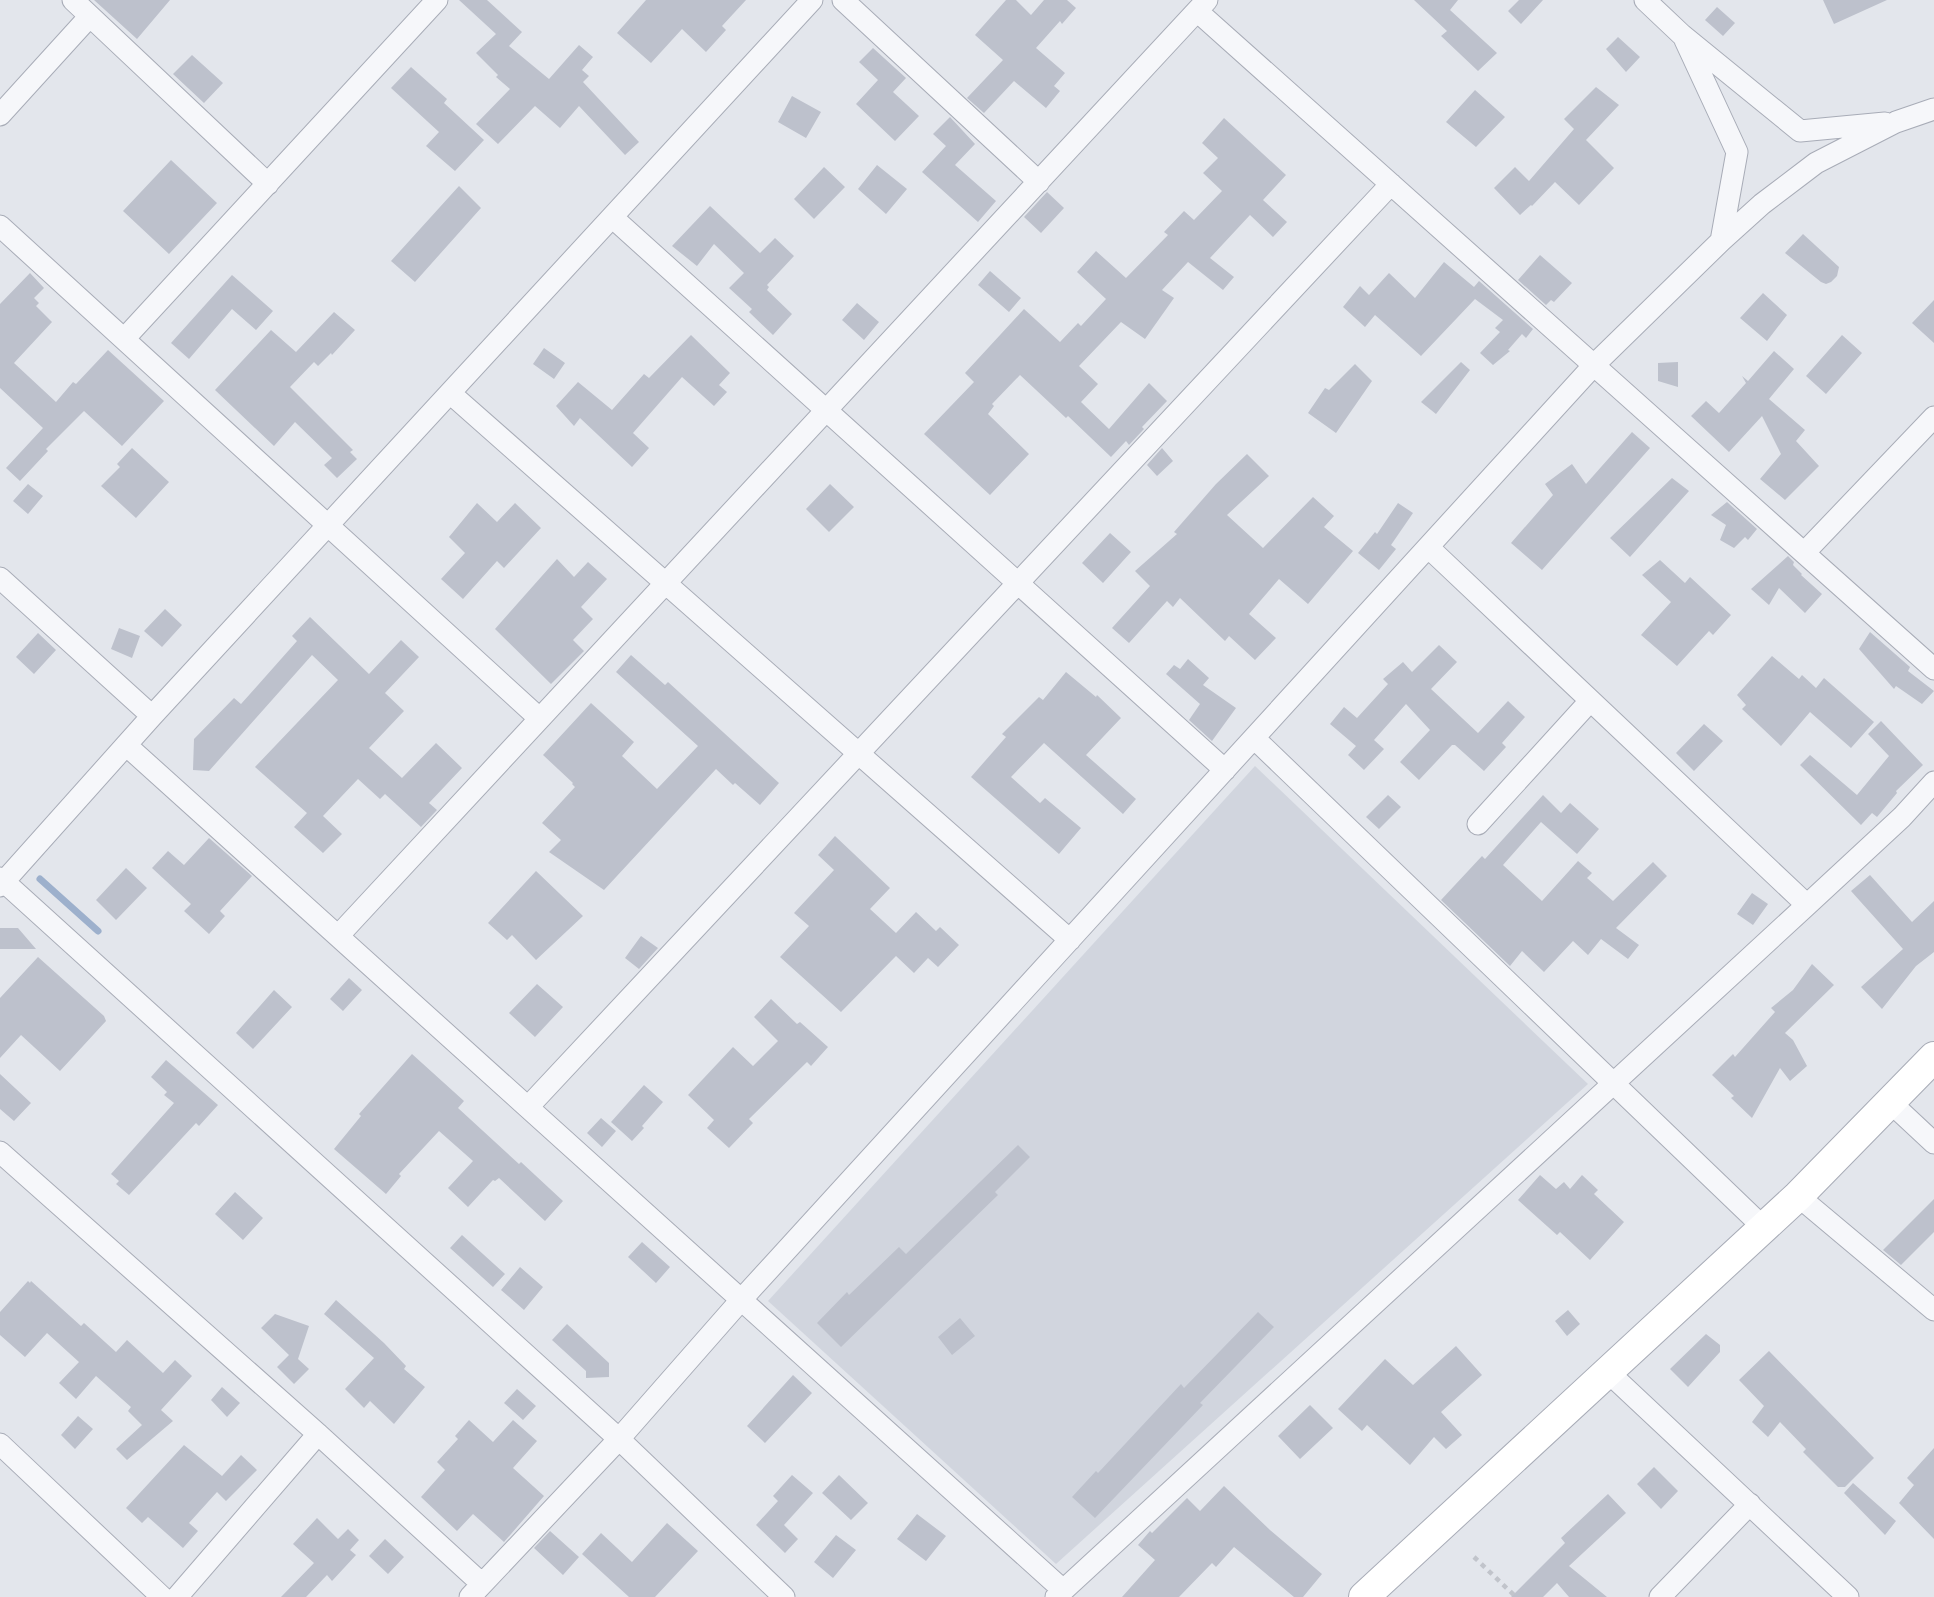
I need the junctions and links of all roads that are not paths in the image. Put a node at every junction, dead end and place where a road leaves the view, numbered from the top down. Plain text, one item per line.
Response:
1 (73, 0) edge
2 (437, 0) edge
3 (812, 0) edge
4 (843, 0) edge
5 (1645, 0) edge
6 (1202, 6) edge
7 (90, 16) junction
8 (1682, 35) junction
9 (1934, 109) edge
10 (0, 115) edge
11 (1896, 122) junction
12 (1038, 182) junction
13 (268, 184) junction
14 (1391, 184) junction
15 (612, 217) junction
16 (0, 226) edge
17 (1721, 241) junction
18 (124, 339) junction
19 (1594, 365) junction
20 (450, 393) junction
21 (826, 410) junction
22 (1934, 417) edge
23 (328, 525) junction
24 (1428, 547) junction
25 (1804, 553) junction
26 (0, 578) edge
27 (666, 583) junction
28 (1017, 583) junction
29 (1934, 669) edge
30 (1590, 701) junction
31 (152, 716) junction
32 (539, 718) junction
33 (1254, 738) junction
34 (126, 745) junction
35 (859, 753) junction
36 (1225, 770) junction
37 (1934, 782) edge
38 (1478, 824) dead end
39 (1, 882) edge
40 (1807, 905) junction
41 (338, 936) junction
42 (1070, 940) junction
43 (1934, 1057) edge
44 (1614, 1083) junction
45 (1890, 1102) junction
46 (528, 1107) junction
47 (1934, 1143) edge
48 (0, 1152) edge
49 (1798, 1196) junction
50 (1764, 1228) junction
51 (741, 1300) junction
52 (1934, 1310) edge
53 (1608, 1372) junction
54 (318, 1434) junction
55 (619, 1439) junction
56 (0, 1444) edge
57 (1750, 1504) junction
58 (476, 1590) edge
59 (1059, 1594) edge
60 (162, 1597) edge
61 (177, 1597) edge
62 (785, 1597) edge
63 (1364, 1597) edge
64 (1660, 1597) edge
65 (1848, 1597) edge

1 - 7 street
2 - 13 street
3 - 15 street
4 - 12 street
5 - 8 street
6 - 12 street
6 - 14 street
7 - 10 street
7 - 13 street
8 - 11 street
8 - 17 street
9 - 11 street
11 - 17 street
12 - 21 street
13 - 18 street
14 - 19 street
14 - 28 street
15 - 20 street
15 - 21 street
16 - 18 street
17 - 19 street
18 - 23 street
19 - 24 street
19 - 25 street
20 - 23 street
20 - 27 street
21 - 27 street
21 - 28 street
22 - 25 street
23 - 31 street
23 - 32 street
24 - 30 street
24 - 33 street
25 - 29 street
26 - 31 street
27 - 32 street
27 - 35 street
28 - 35 street
28 - 36 street
30 - 38 street
30 - 40 street
31 - 34 street
32 - 41 street
33 - 36 street
33 - 44 street
34 - 39 street
34 - 41 street
35 - 42 street
35 - 46 street
36 - 42 street
37 - 40 street
39 - 55 street
40 - 44 street
41 - 46 street
42 - 51 street
43 - 45 street
44 - 50 street
44 - 59 street
45 - 47 street
45 - 49 street
46 - 51 street
48 - 54 street
49 - 50 street
49 - 52 street
50 - 53 street
51 - 55 street
51 - 59 street
53 - 57 street
53 - 63 street
54 - 58 street
54 - 61 street
55 - 58 street
55 - 62 street
56 - 60 street
57 - 64 street
57 - 65 street

